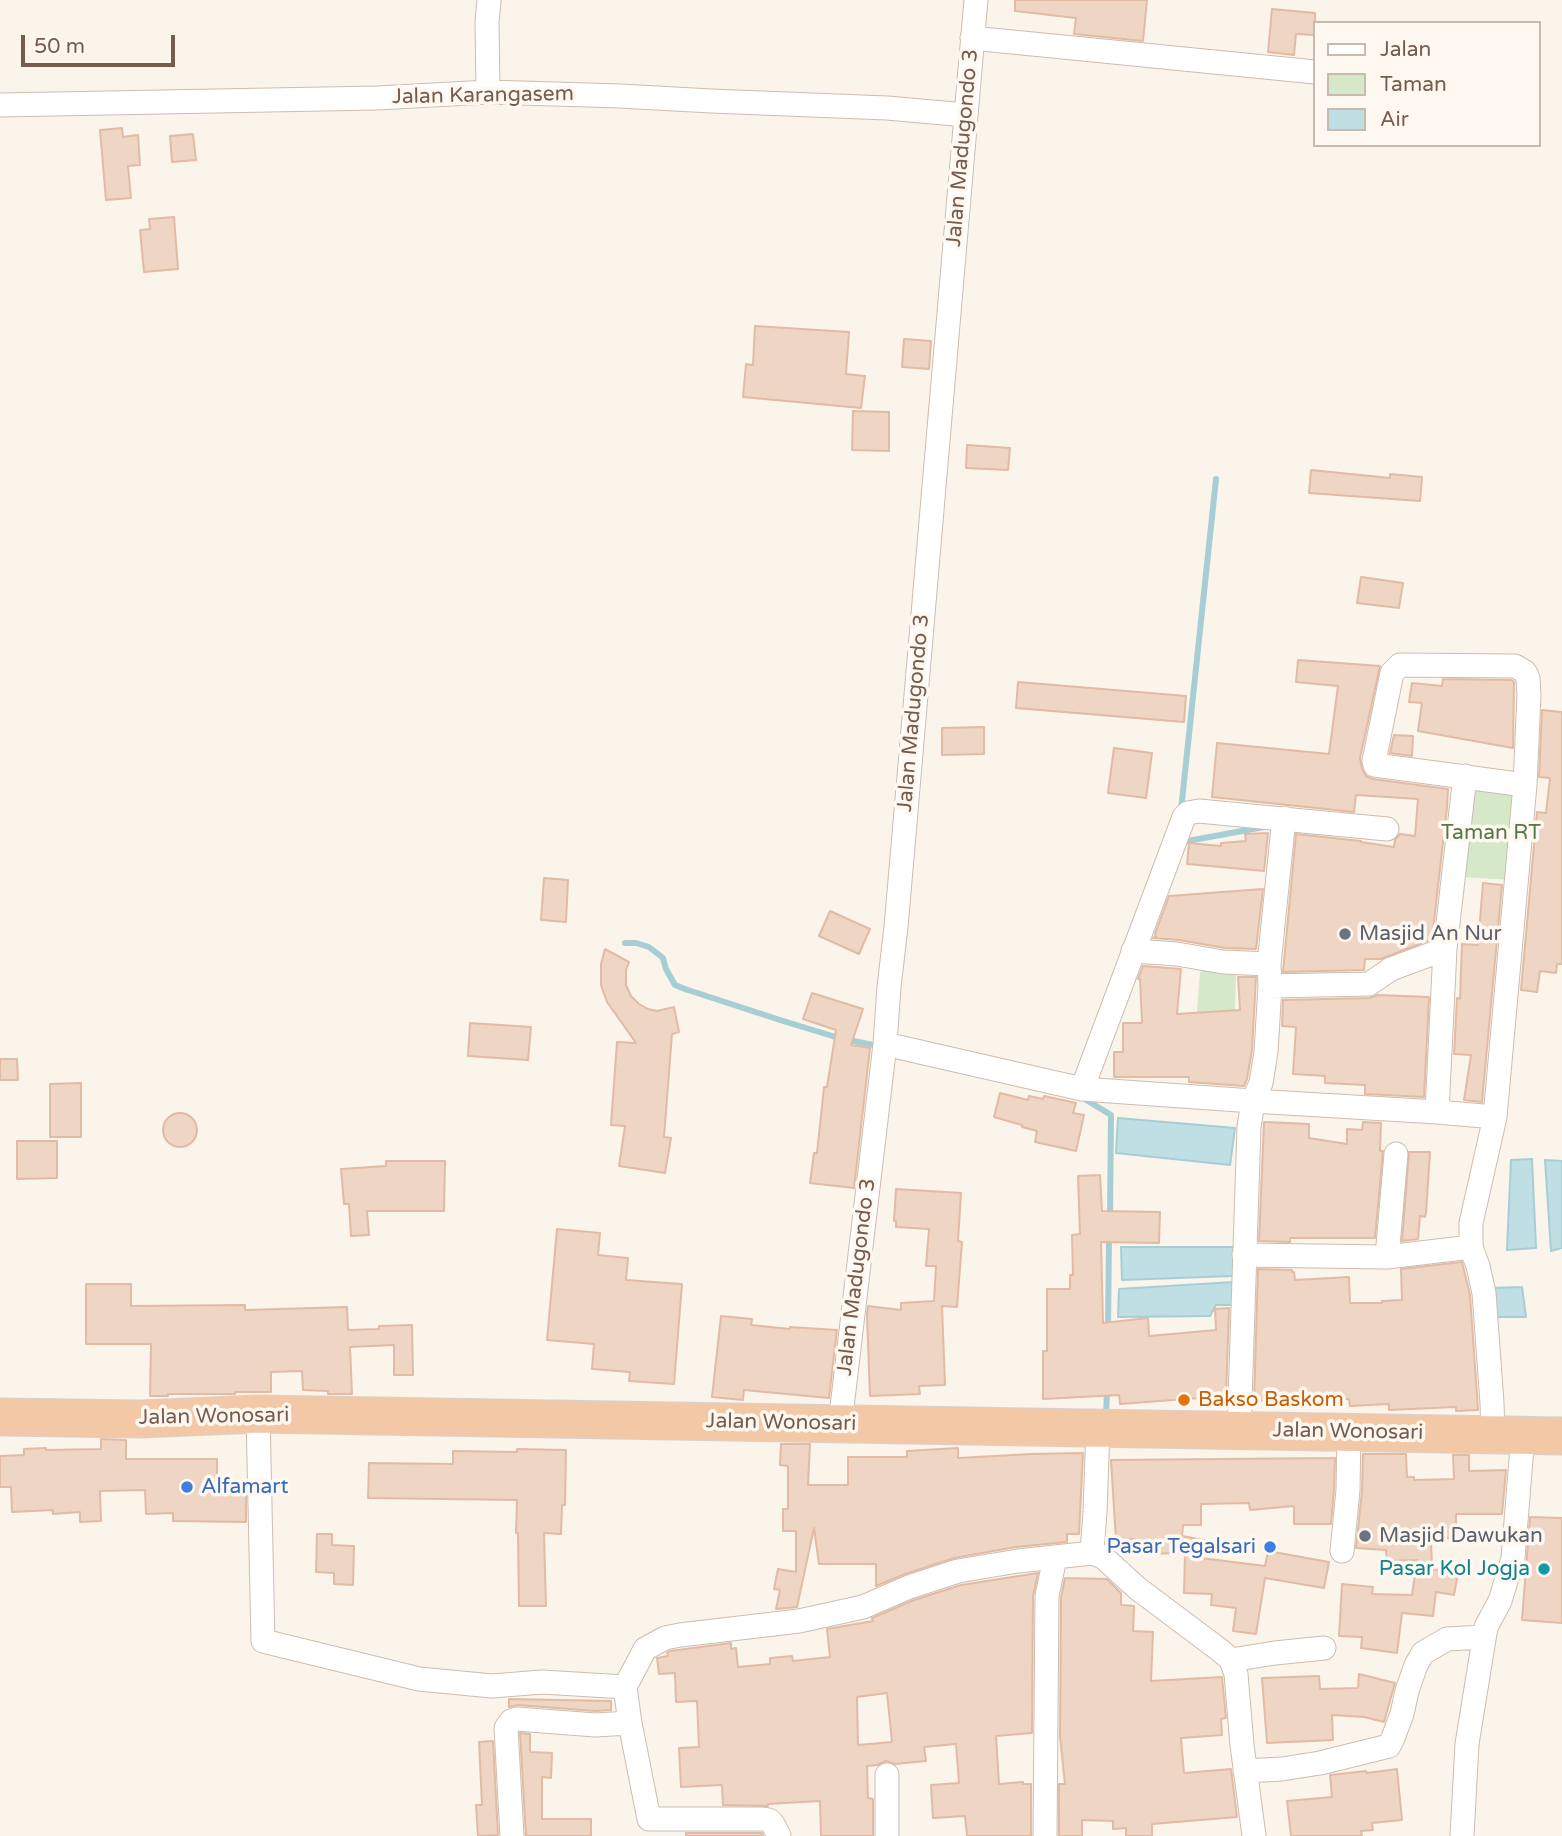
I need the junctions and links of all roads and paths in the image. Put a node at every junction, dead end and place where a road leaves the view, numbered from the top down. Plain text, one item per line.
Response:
1 (489, 0) edge
2 (976, 0) edge
3 (972, 38) junction
4 (1314, 72) edge
5 (488, 92) junction
6 (0, 105) edge
7 (966, 115) junction
8 (1465, 776) junction
9 (1525, 785) junction
10 (1284, 818) junction
11 (1387, 829) dead end
12 (1445, 949) junction
13 (1133, 951) junction
14 (1269, 975) junction
15 (885, 1044) junction
16 (1086, 1089) junction
17 (1253, 1101) junction
18 (1437, 1112) junction
19 (1496, 1117) junction
20 (1396, 1154) dead end
21 (1471, 1247) junction
22 (1244, 1255) junction
23 (1387, 1257) junction
24 (258, 1414) junction
25 (0, 1417) edge
26 (840, 1424) junction
27 (1105, 1428) junction
28 (1239, 1431) junction
29 (1349, 1432) junction
30 (1508, 1435) junction
31 (1562, 1436) edge
32 (1342, 1551) dead end
33 (1092, 1553) junction
34 (1055, 1558) junction
35 (1484, 1637) junction
36 (1324, 1648) dead end
37 (1231, 1660) junction
38 (625, 1687) junction
39 (630, 1723) junction
40 (1245, 1771) junction
41 (887, 1775) dead end
42 (650, 1828) edge
43 (512, 1836) edge
44 (779, 1836) edge
45 (887, 1836) edge
46 (1045, 1836) edge
47 (1254, 1836) edge
48 (1462, 1836) edge

1 - 5 street
2 - 3 street, Jalan Madugondo 3
3 - 4 street
3 - 7 street, Jalan Madugondo 3
5 - 6 street, Jalan Karangasem
5 - 7 street, Jalan Karangasem
7 - 15 street, Jalan Madugondo 3
8 - 9 street
8 - 9 street
8 - 12 street
9 - 19 street
10 - 11 street
10 - 13 street
10 - 14 street
12 - 14 street
12 - 18 street
13 - 14 street
13 - 16 street
14 - 17 street
15 - 16 street
15 - 26 street, Jalan Madugondo 3
16 - 17 street
17 - 18 street
17 - 22 street
18 - 19 street
19 - 21 street
20 - 23 street
21 - 23 street
21 - 30 street
22 - 23 street
22 - 28 street
24 - 25 highway, Jalan Wonosari
24 - 26 highway, Jalan Wonosari
24 - 38 street
26 - 27 highway, Jalan Wonosari
27 - 28 highway, Jalan Wonosari
27 - 33 street
28 - 29 highway, Jalan Wonosari
29 - 30 highway, Jalan Wonosari
29 - 32 street
30 - 31 highway, Jalan Wonosari
30 - 35 street
33 - 34 street
33 - 37 street
34 - 38 street
34 - 46 street
35 - 40 street
35 - 48 street
36 - 37 street
37 - 40 street
38 - 39 street
39 - 42 street
39 - 43 street
40 - 47 street
41 - 45 street
42 - 44 street

